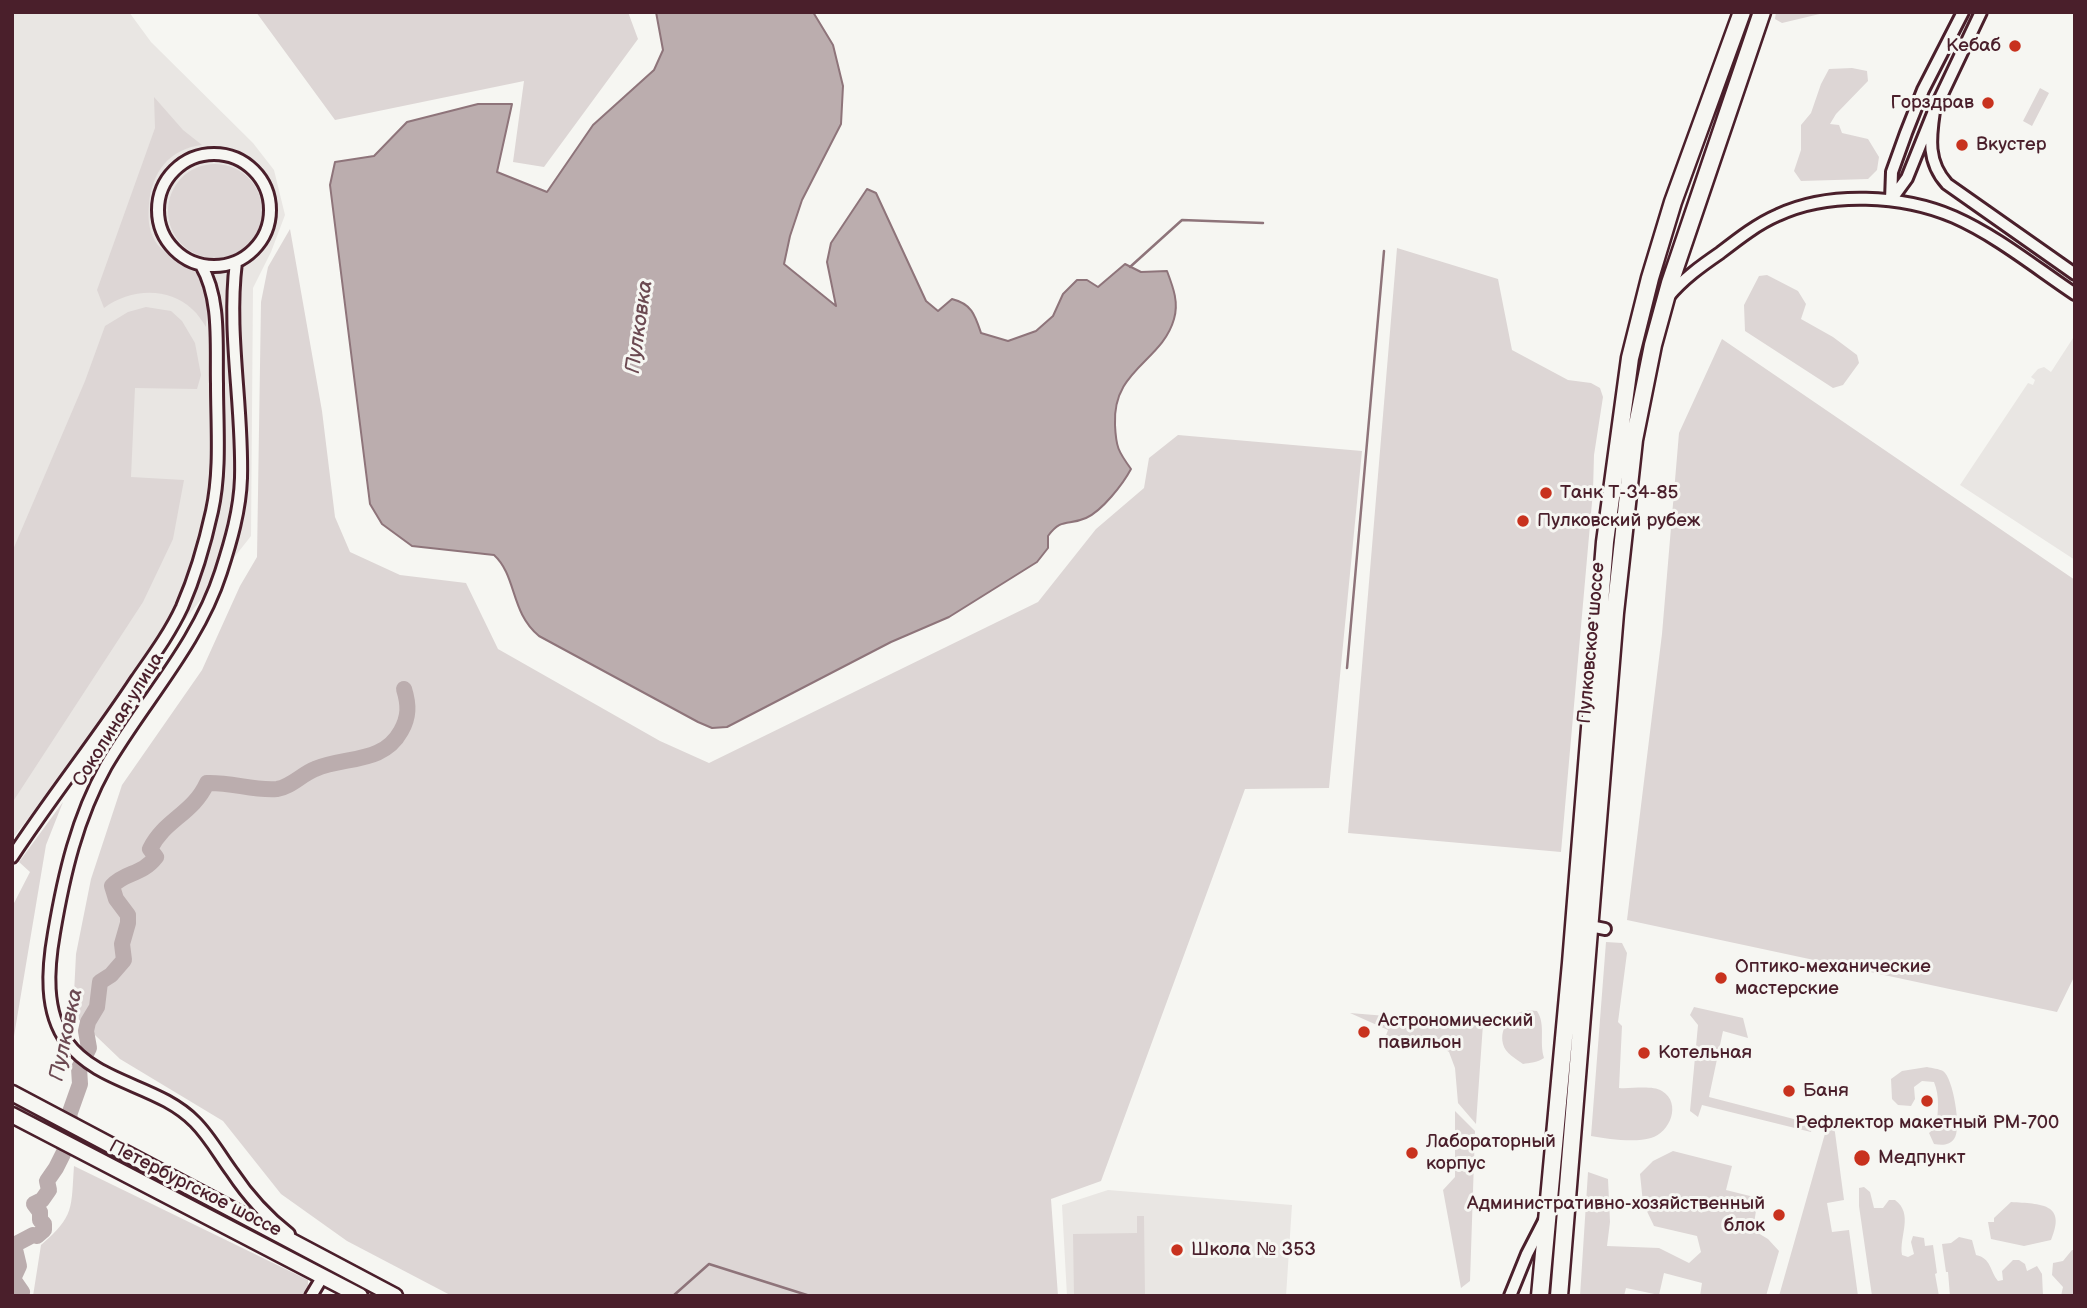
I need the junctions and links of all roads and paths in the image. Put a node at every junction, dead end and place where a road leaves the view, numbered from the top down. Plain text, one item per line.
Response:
1 (1742, 12) edge
2 (1762, 12) edge
3 (1963, 12) edge
4 (1981, 12) edge
5 (1934, 111) junction
6 (1891, 200) junction
7 (236, 262) junction
8 (201, 265) junction
9 (2075, 274) edge
10 (2075, 294) edge
11 (1665, 300) junction
12 (12, 857) edge
13 (12, 1093) edge
14 (12, 1115) edge
15 (1547, 1217) junction
16 (276, 1224) joint
17 (314, 1253) junction
18 (323, 1276) junction
19 (377, 1291) edge
20 (312, 1296) edge
21 (360, 1296) edge
22 (395, 1296) edge
23 (1510, 1296) edge
24 (1540, 1296) edge
25 (1559, 1296) edge

1 - 15 highway, Пулковское шоссе
2 - 11 highway, Пулковское шоссе
3 - 6 street
4 - 5 street
5 - 6 street
5 - 9 street
6 - 10 street
6 - 11 street
7 - 8 street
7 - 8 street
7 - 16 street, Соколиная улица
8 - 12 street, Соколиная улица
11 - 25 highway, Пулковское шоссе
13 - 17 main road, Петербургское шоссе
14 - 18 main road, Петербургское шоссе
15 - 23 street, Пулковское шоссе
15 - 24 highway, Пулковское шоссе
16 - 17 street, Петербургское шоссе
17 - 19 main road, Петербургское шоссе
18 - 20 street
18 - 21 main road, Петербургское шоссе
19 - 22 main road, Петербургское шоссе

